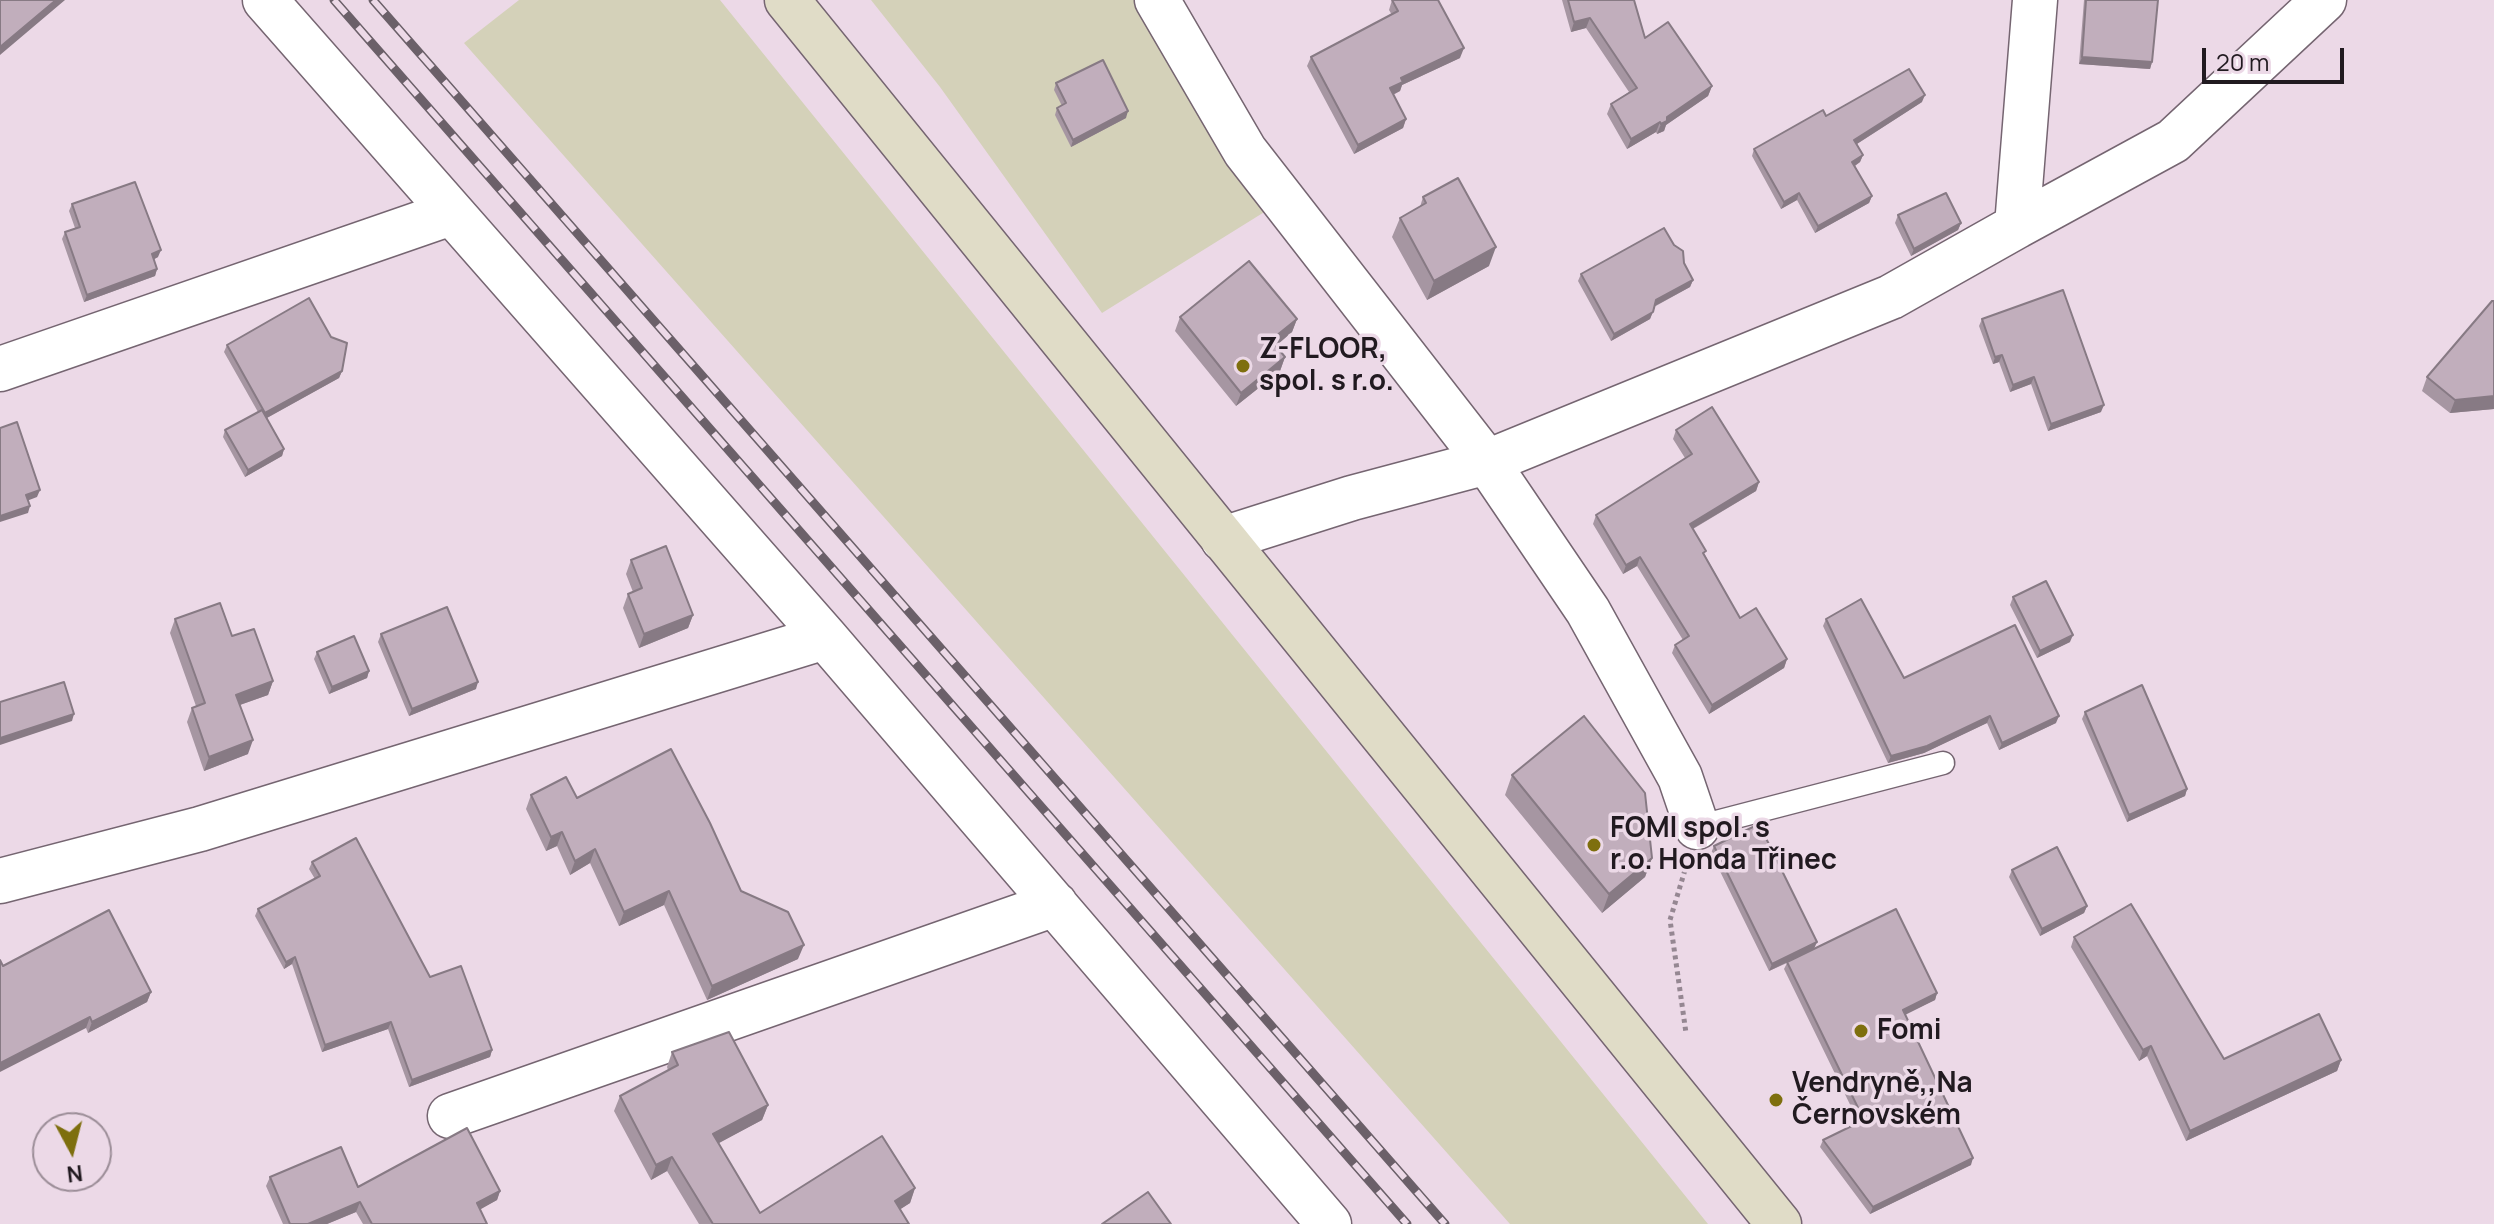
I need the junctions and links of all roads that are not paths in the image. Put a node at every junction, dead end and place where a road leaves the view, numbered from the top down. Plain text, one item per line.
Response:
1 (265, 0) edge
2 (787, 0) edge
3 (1157, 0) edge
4 (2035, 0) edge
5 (2324, 0) edge
6 (451, 213) junction
7 (2017, 226) junction
8 (0, 369) edge
9 (1487, 462) junction
10 (1223, 539) junction
11 (825, 637) junction
12 (1943, 763) dead end
13 (1697, 827) joint
14 (0, 881) edge
15 (1055, 904) junction
16 (450, 1116) dead end
17 (1329, 1224) edge
18 (1779, 1224) edge

1 - 6 street
2 - 10 main road
3 - 9 street
4 - 7 street
5 - 7 street
6 - 8 street
6 - 11 street
7 - 9 street
9 - 10 street
9 - 13 street
10 - 18 main road
11 - 14 street
11 - 15 street
12 - 13 lane
15 - 16 street
15 - 17 street

